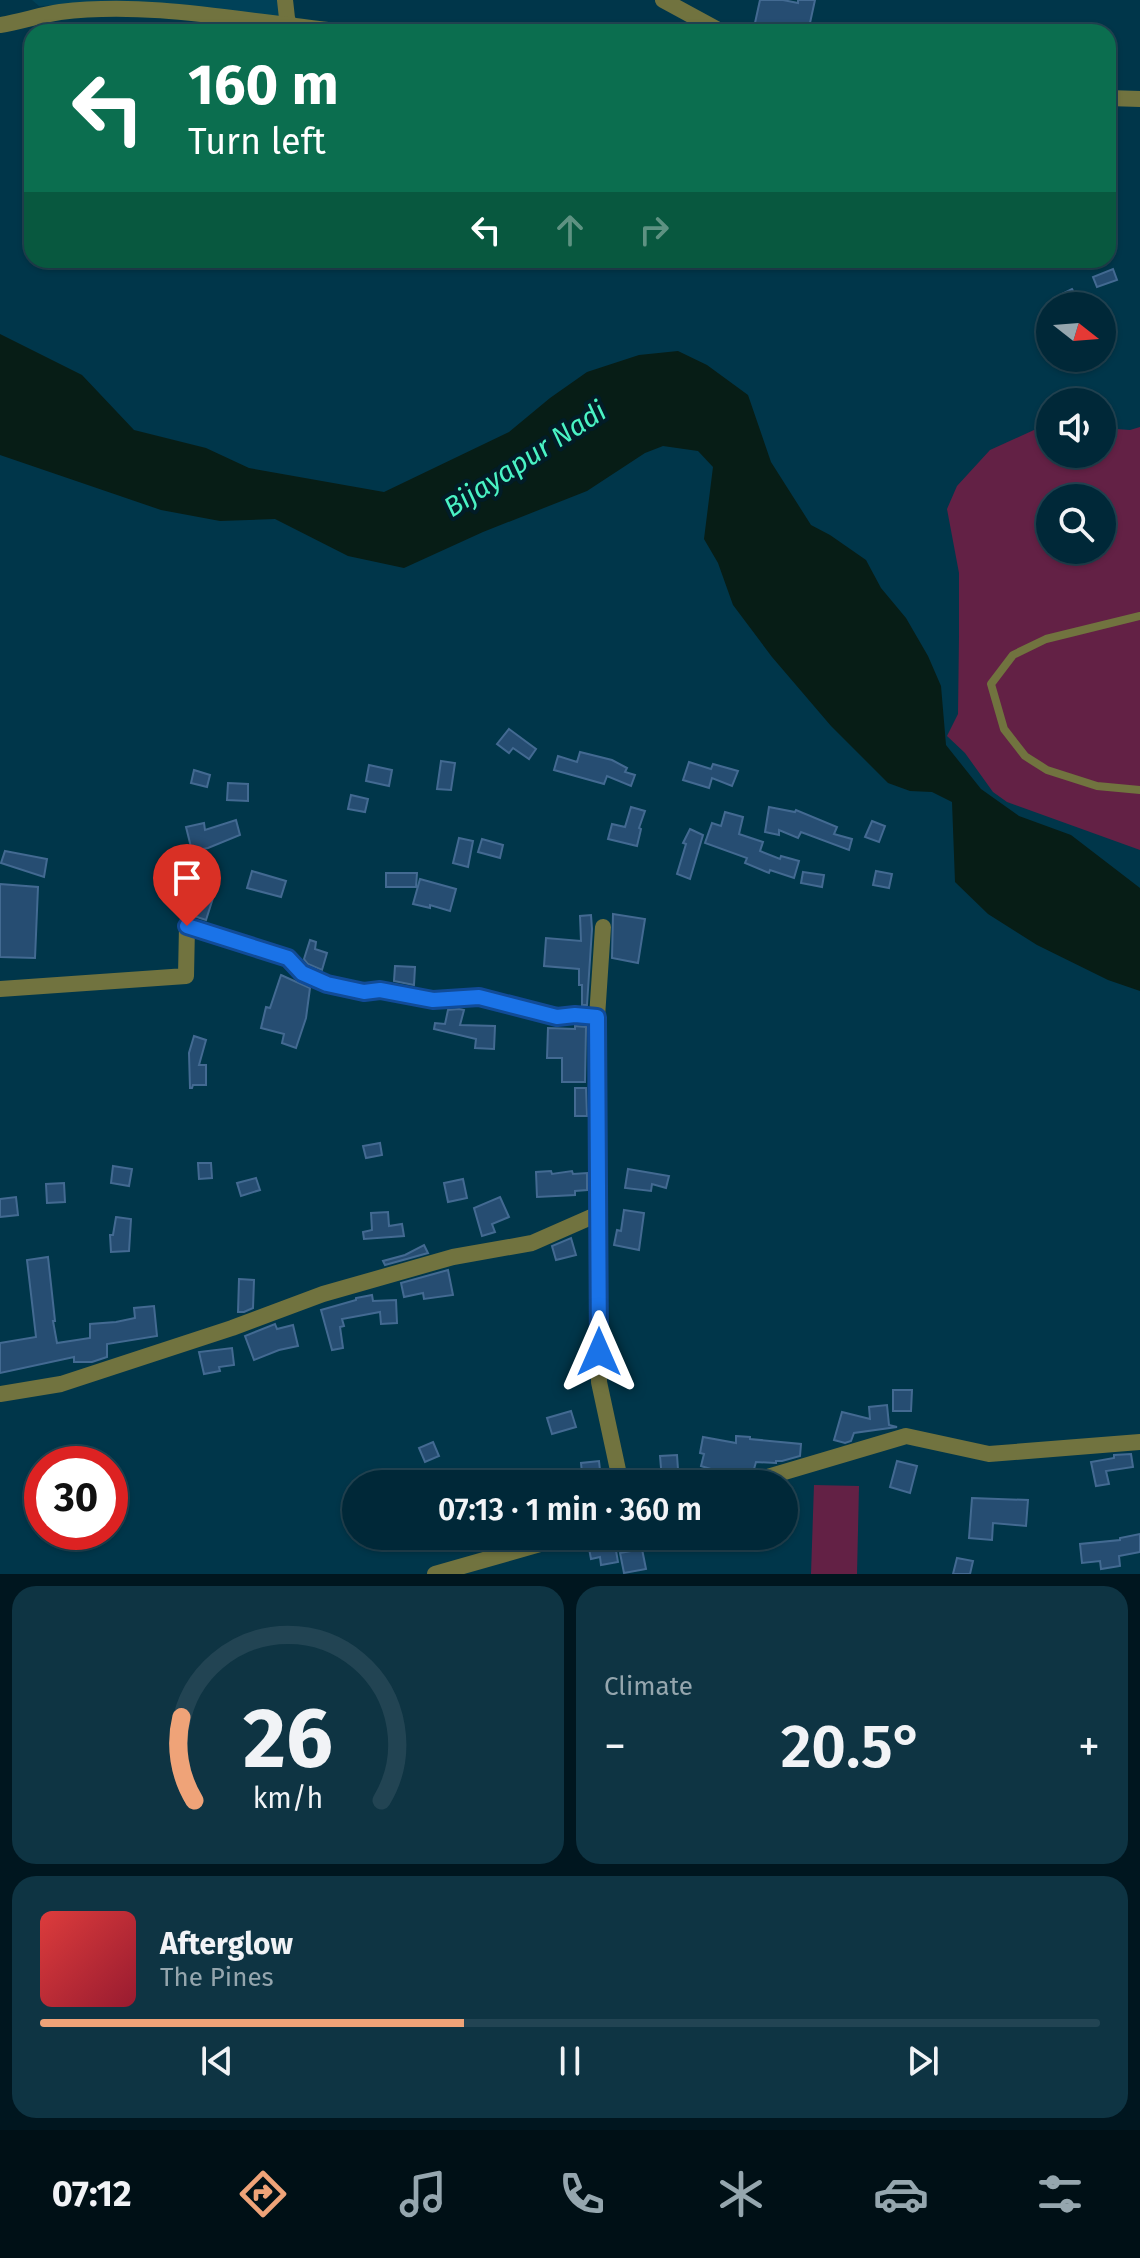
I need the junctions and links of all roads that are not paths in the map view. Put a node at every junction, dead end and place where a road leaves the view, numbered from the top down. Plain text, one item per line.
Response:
1 (285, 0) edge
2 (663, 0) edge
3 (266, 24) edge
4 (289, 24) edge
5 (707, 24) edge
6 (0, 25) edge
7 (1116, 98) edge
8 (1140, 99) edge
9 (1140, 616) edge
10 (1140, 790) edge
11 (603, 927) dead end
12 (0, 989) edge
13 (597, 1017) junction
14 (598, 1214) junction
15 (0, 1394) edge
16 (1140, 1442) edge
17 (618, 1470) edge
18 (791, 1470) edge
19 (519, 1550) edge
20 (435, 1574) edge

1 - 4 street
2 - 5 street
3 - 6 street
7 - 8 street
9 - 10 lane
11 - 13 street
12 - 13 street
13 - 14 street
14 - 15 street
14 - 17 street
16 - 18 street
19 - 20 street

